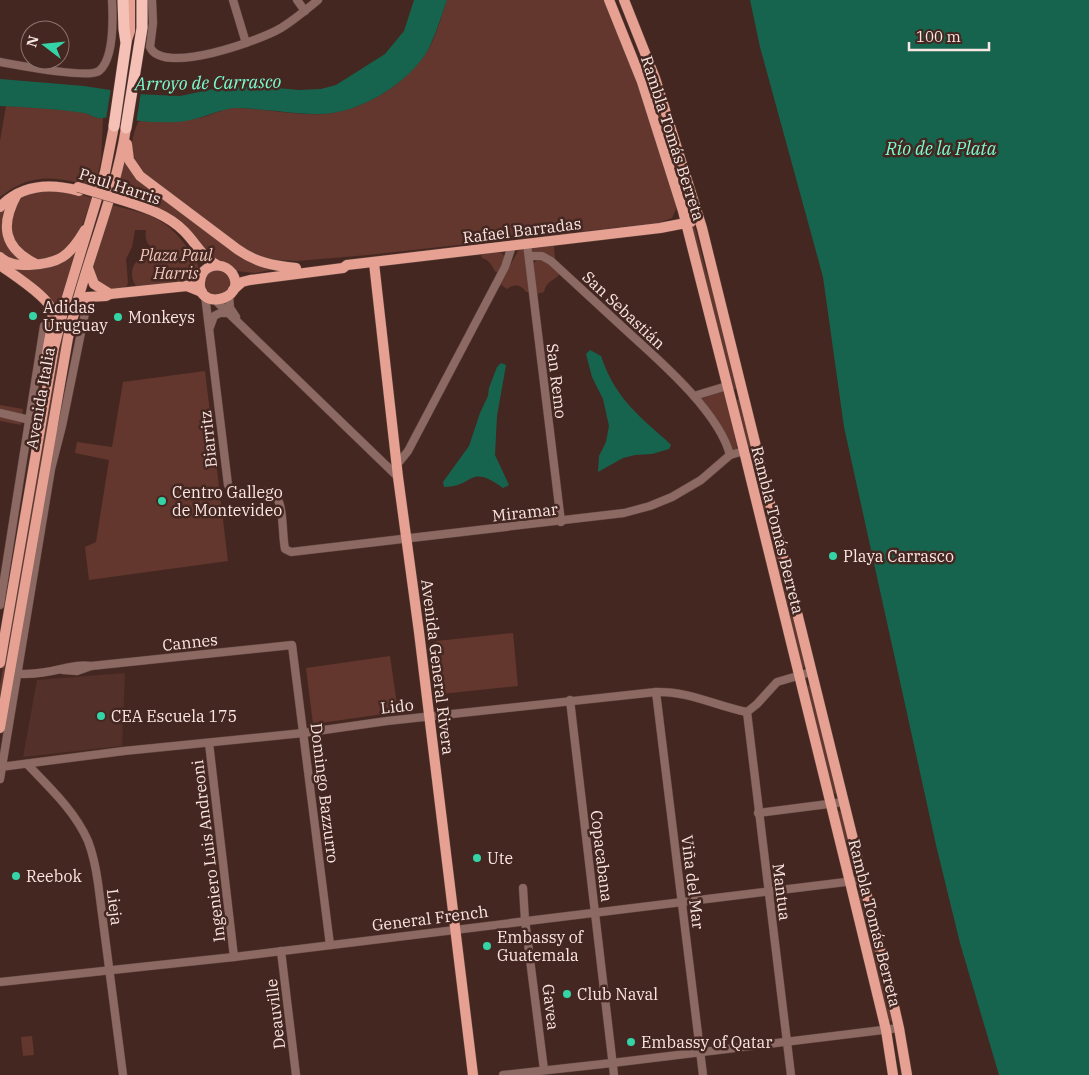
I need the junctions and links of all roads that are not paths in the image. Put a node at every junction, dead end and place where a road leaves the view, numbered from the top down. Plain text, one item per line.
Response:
1 (112, 0) edge
2 (123, 0) edge
3 (130, 0) edge
4 (142, 0) edge
5 (152, 0) edge
6 (233, 0) edge
7 (297, 0) edge
8 (318, 0) edge
9 (609, 0) edge
10 (624, 0) edge
11 (305, 10) junction
12 (634, 26) junction
13 (622, 32) junction
14 (246, 42) junction
15 (126, 43) junction
16 (0, 62) edge
17 (655, 78) junction
18 (642, 82) junction
19 (114, 126) joint
20 (126, 128) junction
21 (79, 189) junction
22 (16, 194) junction
23 (0, 202) edge
24 (124, 202) junction
25 (681, 204) junction
26 (0, 207) edge
27 (699, 219) junction
28 (91, 224) junction
29 (686, 224) junction
30 (660, 228) junction
31 (527, 244) junction
32 (691, 245) junction
33 (512, 246) junction
34 (529, 256) junction
35 (0, 257) edge
36 (374, 262) junction
37 (37, 264) junction
38 (0, 265) edge
39 (217, 265) junction
40 (348, 265) junction
41 (88, 267) junction
42 (296, 268) junction
43 (229, 270) junction
44 (202, 275) junction
45 (94, 284) junction
46 (716, 285) junction
47 (187, 286) junction
48 (231, 292) junction
49 (110, 294) junction
50 (91, 296) junction
51 (207, 296) junction
52 (75, 306) junction
53 (228, 313) junction
54 (238, 321) junction
55 (44, 326) dead end
56 (210, 334) junction
57 (49, 375) junction
58 (728, 391) junction
59 (743, 393) junction
60 (694, 396) junction
61 (0, 413) edge
62 (30, 420) junction
63 (52, 445) junction
64 (744, 452) junction
65 (730, 455) junction
66 (397, 462) junction
67 (398, 478) junction
68 (561, 522) junction
69 (406, 538) junction
70 (293, 553) joint
71 (4, 554) edge
72 (0, 605) edge
73 (292, 645) joint
74 (0, 663) edge
75 (812, 672) junction
76 (14, 674) junction
77 (799, 676) junction
78 (656, 692) junction
79 (570, 700) junction
80 (747, 712) junction
81 (429, 717) junction
82 (0, 728) edge
83 (303, 733) junction
84 (209, 743) junction
85 (27, 764) junction
86 (1, 767) edge
87 (0, 779) edge
88 (844, 802) junction
89 (831, 804) junction
90 (758, 813) junction
91 (862, 880) junction
92 (850, 882) junction
93 (524, 888) dead end
94 (768, 892) junction
95 (681, 902) junction
96 (595, 912) junction
97 (525, 920) junction
98 (455, 930) junction
99 (330, 945) junction
100 (281, 951) junction
101 (234, 957) junction
102 (110, 971) junction
103 (0, 982) edge
104 (899, 1028) junction
105 (886, 1030) junction
106 (787, 1042) junction
107 (700, 1053) junction
108 (612, 1063) junction
109 (544, 1070) junction
110 (122, 1075) edge
111 (296, 1075) edge
112 (473, 1075) edge
113 (503, 1075) edge
114 (614, 1075) edge
115 (703, 1075) edge
116 (791, 1075) edge
117 (893, 1075) edge
118 (907, 1075) edge

1 - 16 street
2 - 15 highway, Avenida Italia
3 - 15 main road
4 - 20 highway, Avenida Italia
5 - 14 street
6 - 14 street
7 - 11 street
8 - 11 street
9 - 13 main road, Rambla Tomás Berreta
10 - 12 main road, Rambla Tomás Berreta
11 - 14 street
12 - 13 main road
12 - 17 main road, Rambla Tomás Berreta
13 - 18 main road, Rambla Tomás Berreta
15 - 19 highway, Avenida Italia
17 - 18 main road
17 - 27 main road, Rambla Tomás Berreta
18 - 25 main road, Rambla Tomás Berreta
19 - 28 main road, Avenida Italia
20 - 41 main road, Avenida Italia
20 - 42 main road
21 - 22 main road, Paul Harris
21 - 23 main road, Paul Harris
21 - 24 main road, Paul Harris, bridge
22 - 26 main road, Paul Harris
22 - 37 main road
24 - 39 main road, Paul Harris
24 - 44 main road, Paul Harris
25 - 29 main road, Rambla Tomás Berreta
25 - 30 main road
27 - 29 main road, Rafael Barradas
27 - 46 main road, Rambla Tomás Berreta
28 - 37 main road
28 - 57 main road, Avenida Italia
29 - 30 main road, Rafael Barradas
29 - 32 main road, Rambla Tomás Berreta
29 - 46 main road
30 - 31 main road, Rafael Barradas
30 - 32 main road
31 - 33 main road, Rafael Barradas
31 - 34 street, San Remo
32 - 58 main road, Rambla Tomás Berreta
33 - 36 main road, Rafael Barradas
33 - 66 street
34 - 60 street, San Sebastián
34 - 68 street, San Remo
35 - 37 main road
36 - 40 main road, Rafael Barradas
36 - 66 main road, Avenida General Rivera
38 - 57 main road
39 - 43 main road, Rafael Barradas
39 - 44 main road
40 - 42 main road, Rafael Barradas
40 - 48 main road, Rafael Barradas
41 - 45 main road
41 - 52 main road, Avenida Italia
42 - 43 main road, Rafael Barradas
43 - 48 main road
44 - 47 main road
44 - 51 main road
45 - 49 main road
45 - 50 main road
46 - 59 main road, Rambla Tomás Berreta
47 - 49 main road
47 - 51 main road
48 - 51 main road, Rafael Barradas
48 - 54 street
49 - 50 main road
50 - 52 main road
50 - 63 street, Avenida Italia
51 - 53 street
51 - 56 street, Biarritz
52 - 63 main road, Avenida Italia
53 - 54 street
53 - 56 street
54 - 67 street
55 - 62 street, Avenida Italia
56 - 70 street, Biarritz
57 - 74 main road, Avenida Italia
58 - 59 main road
58 - 60 street
58 - 64 main road, Rambla Tomás Berreta
59 - 75 main road, Rambla Tomás Berreta
60 - 65 street, San Sebastián
61 - 62 street
62 - 71 street, Avenida Italia
63 - 76 main road, Avenida Italia
64 - 65 street, Miramar
64 - 77 main road, Rambla Tomás Berreta
65 - 68 street, Miramar
66 - 67 main road, Avenida General Rivera
67 - 69 main road, Avenida General Rivera
68 - 69 street, Miramar
69 - 70 street, Miramar
69 - 81 main road, Avenida General Rivera
71 - 72 street, Avenida Italia
73 - 76 street, Cannes
73 - 83 street, Domingo Bazzurro
75 - 77 street
75 - 88 main road, Rambla Tomás Berreta
76 - 82 main road, Avenida Italia
76 - 86 street, Avenida Italia
77 - 80 street
77 - 89 main road, Rambla Tomás Berreta
78 - 79 street, Lido
78 - 80 street, Lido
78 - 95 street, Viña del Mar
79 - 81 street, Lido
79 - 96 street, Copacabana
80 - 90 street, Mantua
81 - 83 street, Lido
81 - 98 main road, Avenida General Rivera
83 - 84 street, Lido
83 - 99 street, Domingo Bazzurro
84 - 85 street, Lido
84 - 101 street, Ingeniero Luis Andreoni
85 - 86 street, Lido
85 - 102 street, Lieja
86 - 87 street, Avenida Italia
88 - 89 street
88 - 91 main road, Rambla Tomás Berreta
89 - 90 street
89 - 92 main road, Rambla Tomás Berreta
90 - 94 street, Mantua
91 - 92 street, General French
91 - 104 main road, Rambla Tomás Berreta
92 - 94 street, General French
92 - 105 main road, Rambla Tomás Berreta
93 - 97 street, Gavea
94 - 95 street, General French
94 - 106 street, Mantua
95 - 96 street, General French
95 - 107 street, Viña del Mar
96 - 97 street, General French
96 - 108 street, Copacabana
97 - 98 street, General French
97 - 109 street, Gavea
98 - 99 street, General French
98 - 112 main road, Avenida General Rivera
99 - 100 street, General French
100 - 101 street, General French
100 - 111 street, Deauville
101 - 102 street, General French
102 - 103 street, General French
102 - 110 street, Lieja
104 - 105 street
104 - 118 main road, Rambla Tomás Berreta
105 - 106 street
105 - 117 main road, Rambla Tomás Berreta
106 - 107 street
106 - 116 street, Mantua
107 - 108 street
107 - 115 street, Viña del Mar
108 - 109 street
108 - 114 street, Copacabana
109 - 113 street

